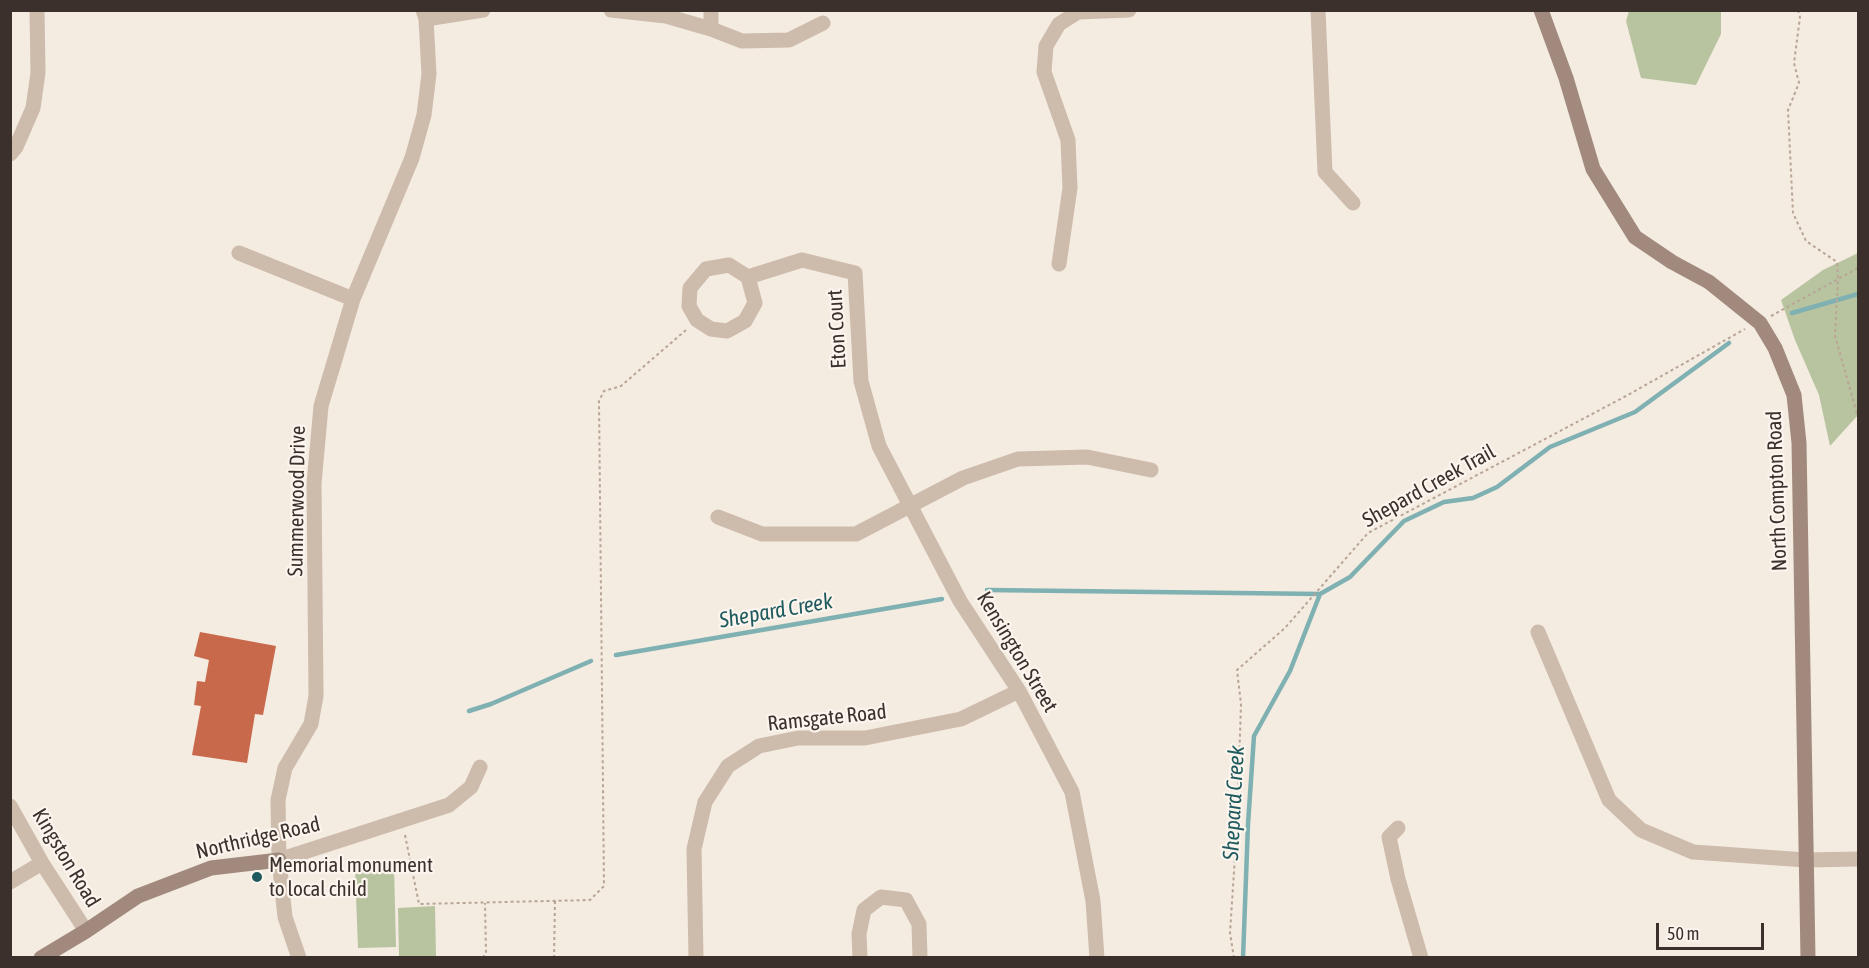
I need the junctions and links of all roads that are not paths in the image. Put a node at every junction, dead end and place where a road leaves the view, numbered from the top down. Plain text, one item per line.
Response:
1 (37, 10) edge
2 (483, 10) edge
3 (611, 10) edge
4 (711, 10) edge
5 (1129, 10) edge
6 (1318, 10) edge
7 (1541, 10) edge
8 (1108, 11) edge
9 (424, 15) edge
10 (823, 23) dead end
11 (711, 29) junction
12 (10, 154) edge
13 (1353, 202) dead end
14 (239, 254) dead end
15 (1059, 264) dead end
16 (748, 277) junction
17 (353, 299) junction
18 (861, 381) joint
19 (1151, 470) dead end
20 (911, 506) junction
21 (718, 517) dead end
22 (1538, 632) dead end
23 (1019, 691) junction
24 (480, 767) dead end
25 (10, 806) edge
26 (1398, 828) dead end
27 (1858, 859) edge
28 (279, 860) junction
29 (1806, 860) junction
30 (42, 863) junction
31 (10, 882) edge
32 (86, 931) junction
33 (41, 957) edge
34 (298, 957) edge
35 (696, 957) edge
36 (860, 957) edge
37 (920, 957) edge
38 (1098, 957) edge
39 (1421, 957) edge
40 (1808, 957) edge

1 - 12 street
2 - 9 street
3 - 11 street
4 - 11 street
5 - 8 street
6 - 13 street
7 - 29 street, North Compton Road
8 - 15 street
9 - 17 street, Summerwood Drive
10 - 11 street
14 - 17 street
16 - 16 street
16 - 18 street, Eton Court
17 - 28 street, Summerwood Drive
18 - 20 street, Kensington Street
19 - 20 street
20 - 21 street
20 - 23 street, Kensington Street
22 - 29 street
23 - 35 street, Ramsgate Road
23 - 38 street, Kensington Street
24 - 28 street, Northridge Road
25 - 30 street, Kingston Road
26 - 39 street
27 - 29 street
28 - 32 street, Northridge Road
28 - 34 street
29 - 40 street, North Compton Road
30 - 31 street
30 - 32 street, Kingston Road
32 - 33 street, Northridge Road
36 - 37 street

